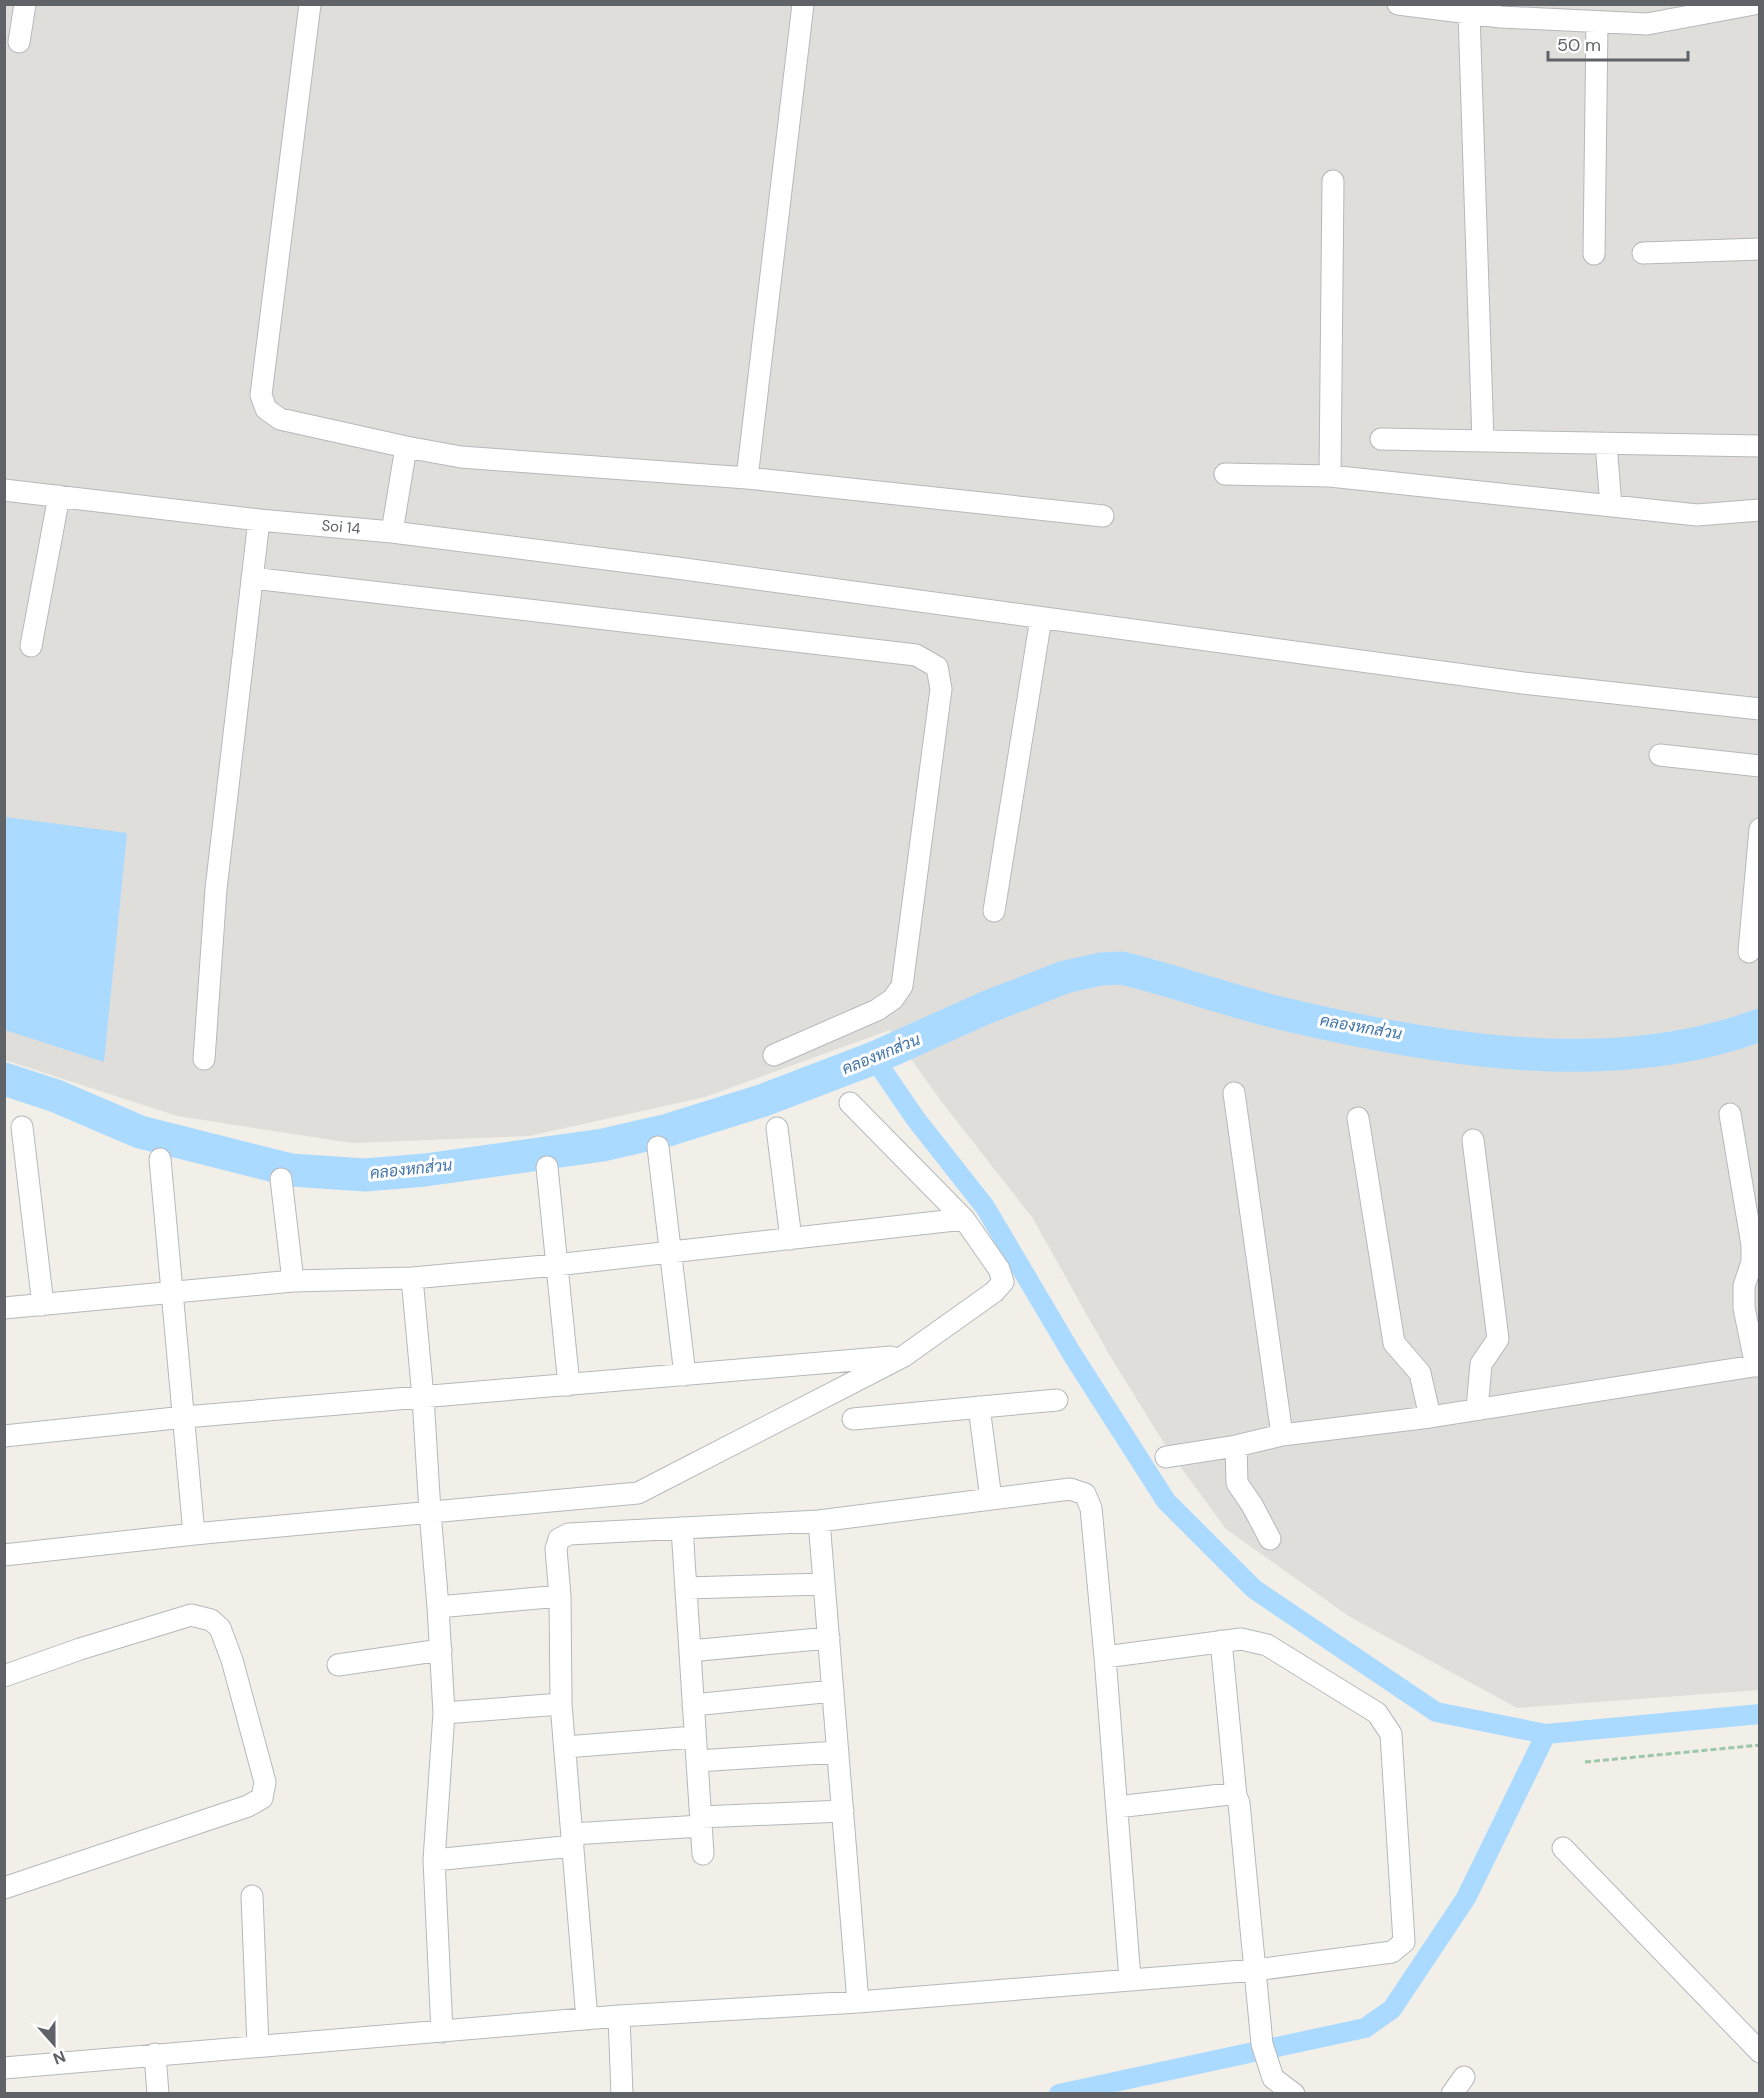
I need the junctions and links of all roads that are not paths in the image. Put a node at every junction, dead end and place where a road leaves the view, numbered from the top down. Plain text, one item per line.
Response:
1 (25, 4) edge
2 (310, 4) edge
3 (803, 4) edge
4 (1398, 4) edge
5 (1754, 4) edge
6 (1490, 10) edge
7 (1469, 13) junction
8 (1597, 22) junction
9 (19, 42) dead end
10 (1333, 181) dead end
11 (1760, 249) edge
12 (1643, 253) dead end
13 (1594, 254) dead end
14 (1381, 439) dead end
15 (1483, 441) junction
16 (1606, 444) junction
17 (1760, 446) edge
18 (406, 447) junction
19 (1225, 474) dead end
20 (1330, 476) junction
21 (747, 478) junction
22 (4, 490) edge
23 (58, 496) junction
24 (1611, 506) junction
25 (1760, 510) edge
26 (1103, 516) dead end
27 (259, 520) junction
28 (392, 531) junction
29 (252, 578) junction
30 (1041, 618) junction
31 (31, 646) dead end
32 (1760, 709) edge
33 (1660, 755) dead end
34 (1760, 766) edge
35 (1760, 829) edge
36 (994, 911) dead end
37 (1749, 952) dead end
38 (774, 1055) dead end
39 (204, 1059) dead end
40 (1234, 1093) dead end
41 (850, 1103) dead end
42 (1730, 1114) dead end
43 (1358, 1118) dead end
44 (22, 1127) dead end
45 (777, 1128) dead end
46 (1473, 1140) dead end
47 (658, 1146) dead end
48 (160, 1159) dead end
49 (546, 1167) dead end
50 (281, 1179) dead end
51 (964, 1219) junction
52 (791, 1239) junction
53 (671, 1252) junction
54 (556, 1265) junction
55 (412, 1278) junction
56 (293, 1281) junction
57 (171, 1292) junction
58 (43, 1305) junction
59 (4, 1308) edge
60 (904, 1356) junction
61 (1758, 1365) edge
62 (685, 1375) junction
63 (569, 1385) junction
64 (423, 1397) junction
65 (1057, 1400) dead end
66 (979, 1407) junction
67 (1477, 1409) junction
68 (1430, 1416) junction
69 (184, 1418) junction
70 (853, 1419) dead end
71 (1282, 1435) junction
72 (4, 1436) edge
73 (1236, 1446) junction
74 (1166, 1456) dead end
75 (991, 1499) junction
76 (430, 1512) junction
77 (819, 1521) junction
78 (682, 1528) junction
79 (194, 1534) junction
80 (1270, 1539) dead end
81 (4, 1555) edge
82 (824, 1584) junction
83 (686, 1588) junction
84 (560, 1596) junction
85 (438, 1607) junction
86 (829, 1638) junction
87 (1221, 1641) junction
88 (441, 1650) junction
89 (690, 1651) junction
90 (1105, 1657) junction
91 (338, 1665) dead end
92 (4, 1676) edge
93 (833, 1691) junction
94 (561, 1704) junction
95 (693, 1705) junction
96 (444, 1713) junction
97 (695, 1737) junction
98 (565, 1747) junction
99 (838, 1752) junction
100 (697, 1761) junction
101 (1236, 1796) junction
102 (1117, 1807) junction
103 (843, 1811) junction
104 (701, 1822) junction
105 (573, 1840) junction
106 (1563, 1848) dead end
107 (703, 1854) dead end
108 (434, 1860) junction
109 (4, 1888) edge
110 (252, 1896) dead end
111 (1255, 1970) junction
112 (1130, 1979) junction
113 (858, 2002) junction
114 (619, 2016) junction
115 (587, 2019) junction
116 (442, 2032) junction
117 (258, 2046) junction
118 (1760, 2052) edge
119 (155, 2054) junction
120 (4, 2067) edge
121 (158, 2094) edge
122 (622, 2094) edge
123 (1294, 2094) edge

1 - 9 street
2 - 18 street
3 - 21 street
4 - 7 street
5 - 8 street
6 - 7 street
6 - 8 street
7 - 15 street
8 - 13 street
10 - 20 street
11 - 12 street
14 - 15 street
15 - 16 street
16 - 17 street
16 - 24 street
18 - 21 street
18 - 28 street
19 - 20 street
20 - 24 street
21 - 26 street
22 - 23 street, Soi 14
23 - 27 street, Soi 14
23 - 31 street
24 - 25 street
27 - 28 street, Soi 14
27 - 29 street
28 - 30 street, Soi 14
29 - 38 street
29 - 39 street
30 - 32 street, Soi 14
30 - 36 street
33 - 34 street
35 - 37 street
40 - 71 street
41 - 51 street
42 - 61 street
43 - 68 street
44 - 58 street
45 - 52 street
46 - 67 street
47 - 53 street
48 - 57 street
49 - 54 street
50 - 56 street
51 - 52 street
51 - 60 street
52 - 53 street
53 - 54 street
53 - 62 street
54 - 55 street
54 - 63 street
55 - 56 street
55 - 64 street
56 - 57 street
57 - 58 street
57 - 69 street
58 - 59 street
60 - 62 street
60 - 76 street
61 - 67 street
62 - 63 street
63 - 64 street
64 - 69 street
64 - 76 street
65 - 66 street
66 - 70 street
66 - 75 street
67 - 68 street
68 - 71 street
69 - 72 street
69 - 79 street
71 - 73 street
73 - 74 street
73 - 80 street
75 - 77 street
75 - 90 street
76 - 79 street
76 - 85 street
77 - 78 street
77 - 82 street
78 - 83 street
78 - 84 street
79 - 81 street
82 - 83 street
82 - 86 street
83 - 89 street
84 - 85 street
84 - 94 street
85 - 88 street
86 - 89 street
86 - 93 street
87 - 90 street
87 - 101 street
87 - 111 street
88 - 91 street
88 - 96 street
89 - 95 street
90 - 102 street
92 - 109 street
93 - 95 street
93 - 99 street
94 - 96 street
94 - 98 street
95 - 97 street
96 - 108 street
97 - 98 street
97 - 100 street
98 - 105 street
99 - 100 street
99 - 103 street
100 - 104 street
101 - 102 street
101 - 111 street
102 - 112 street
103 - 104 street
103 - 113 street
104 - 105 street
104 - 107 street
105 - 108 street
105 - 115 street
106 - 118 street
108 - 116 street
110 - 117 street
111 - 112 street
111 - 123 street
112 - 113 street
113 - 114 street
114 - 115 street
114 - 122 street
115 - 116 street
116 - 117 street
117 - 119 street
119 - 120 street
119 - 121 street

